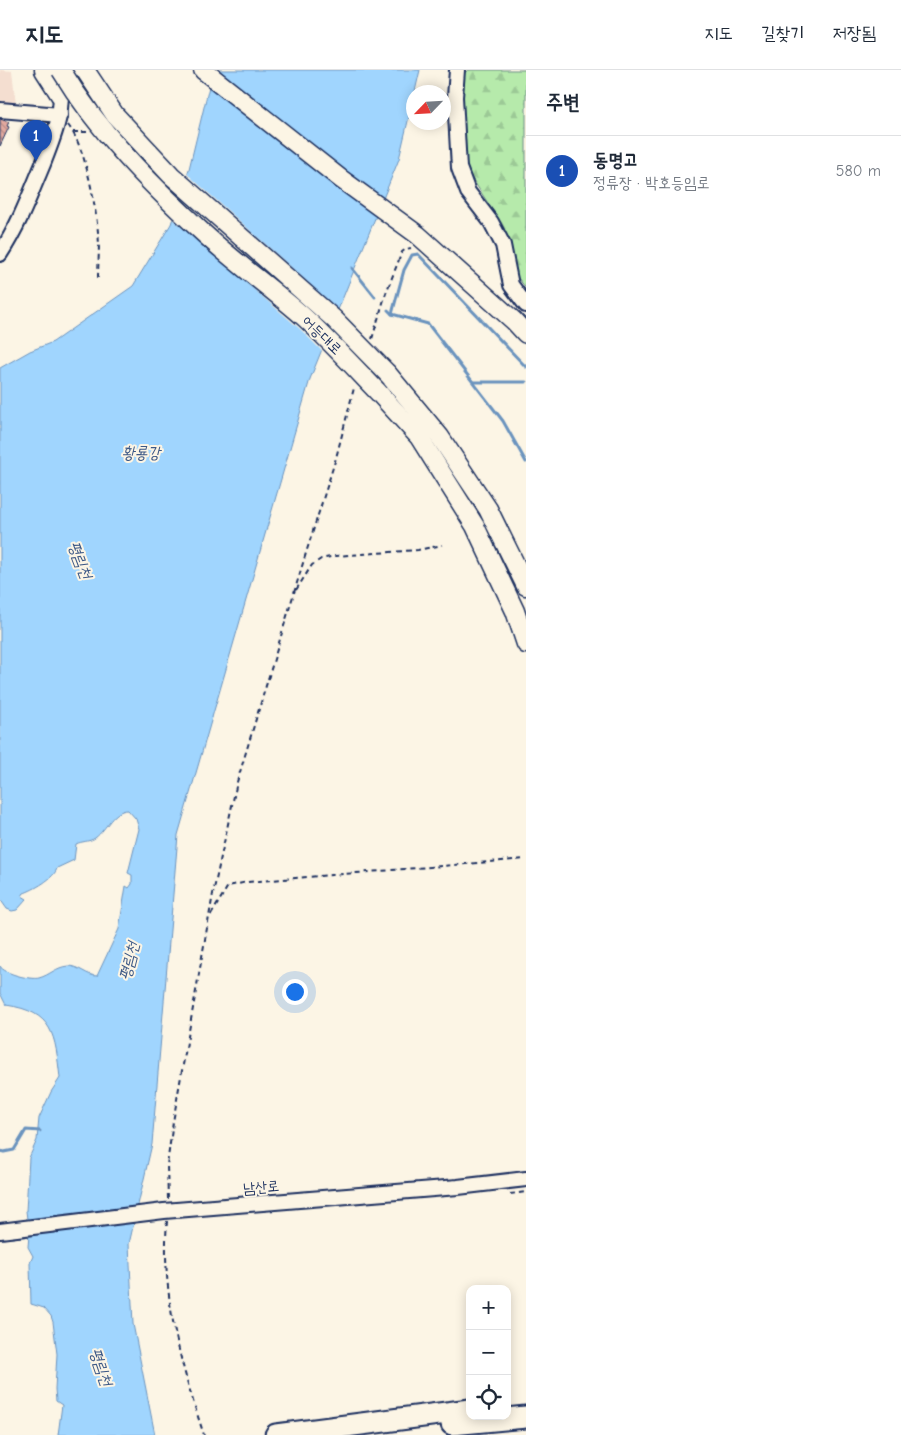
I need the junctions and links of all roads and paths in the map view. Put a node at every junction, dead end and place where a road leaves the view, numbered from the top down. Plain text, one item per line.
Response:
1 (44, 70) edge
2 (61, 70) edge
3 (66, 70) edge
4 (85, 70) edge
5 (203, 70) edge
6 (457, 70) edge
7 (60, 95) junction
8 (0, 110) edge
9 (60, 115) junction
10 (94, 130) dead end
11 (73, 132) junction
12 (423, 240) junction
13 (0, 254) edge
14 (98, 278) dead end
15 (526, 305) edge
16 (526, 334) edge
17 (371, 342) dead end
18 (356, 383) dead end
19 (442, 545) dead end
20 (526, 586) edge
21 (294, 591) junction
22 (526, 644) edge
23 (526, 860) edge
24 (210, 917) junction
25 (526, 1179) edge
26 (166, 1211) junction
27 (0, 1231) edge
28 (526, 1402) edge
29 (511, 1404) edge
30 (466, 1411) edge
31 (526, 1417) edge
32 (204, 1435) edge
33 (276, 1435) edge
34 (370, 1435) edge

1 - 7 main road
2 - 22 main road, 어등대로, bridge
3 - 7 street
4 - 20 main road, 어등대로, bridge
5 - 12 main road
6 - 15 street
7 - 9 street
8 - 9 street
9 - 11 path
9 - 13 street
10 - 11 path
11 - 14 path
12 - 16 main road
12 - 17 path
18 - 21 path
19 - 21 path
21 - 24 path
23 - 24 path
24 - 26 path
25 - 26 street, 남산로
26 - 27 street, 남산로
26 - 32 path
28 - 29 highway
30 - 33 highway
31 - 34 highway

